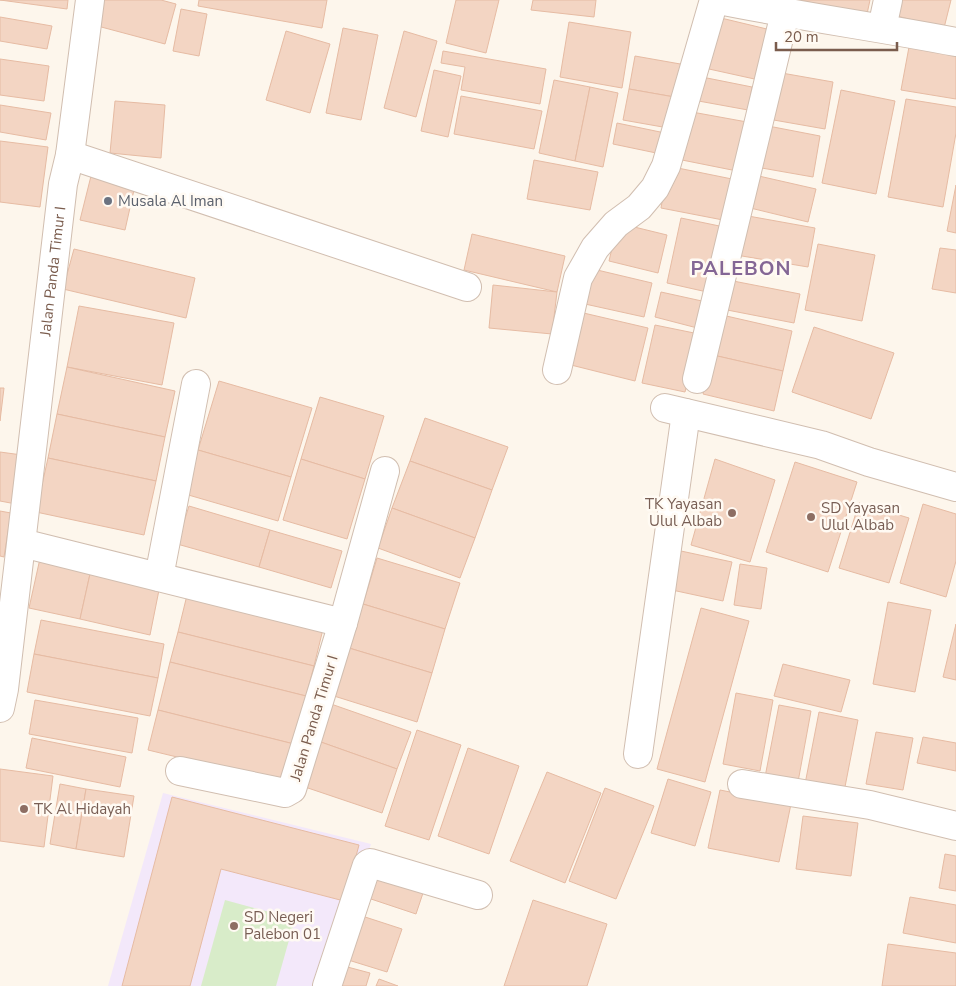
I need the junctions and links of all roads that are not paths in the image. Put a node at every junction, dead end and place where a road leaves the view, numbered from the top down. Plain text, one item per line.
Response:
1 (90, 0) edge
2 (714, 0) edge
3 (719, 0) edge
4 (888, 0) edge
5 (785, 13) junction
6 (882, 28) junction
7 (956, 42) edge
8 (70, 155) junction
9 (467, 288) dead end
10 (557, 370) dead end
11 (697, 379) dead end
12 (196, 384) dead end
13 (385, 471) dead end
14 (956, 487) edge
15 (22, 543) junction
16 (159, 577) junction
17 (343, 623) junction
18 (0, 708) edge
19 (638, 754) dead end
20 (180, 771) dead end
21 (742, 784) dead end
22 (956, 826) edge
23 (478, 894) dead end
24 (328, 986) edge

1 - 8 street, Jalan Panda Timur I
2 - 10 street
3 - 5 street
4 - 6 street
5 - 6 street
5 - 11 street
6 - 7 street
8 - 9 street
8 - 15 street, Jalan Panda Timur I
12 - 16 street
13 - 17 street, Jalan Panda Timur I
14 - 19 street
15 - 16 street
15 - 18 street, Jalan Panda Timur I
16 - 17 street
17 - 20 street, Jalan Panda Timur I
21 - 22 street
23 - 24 street

